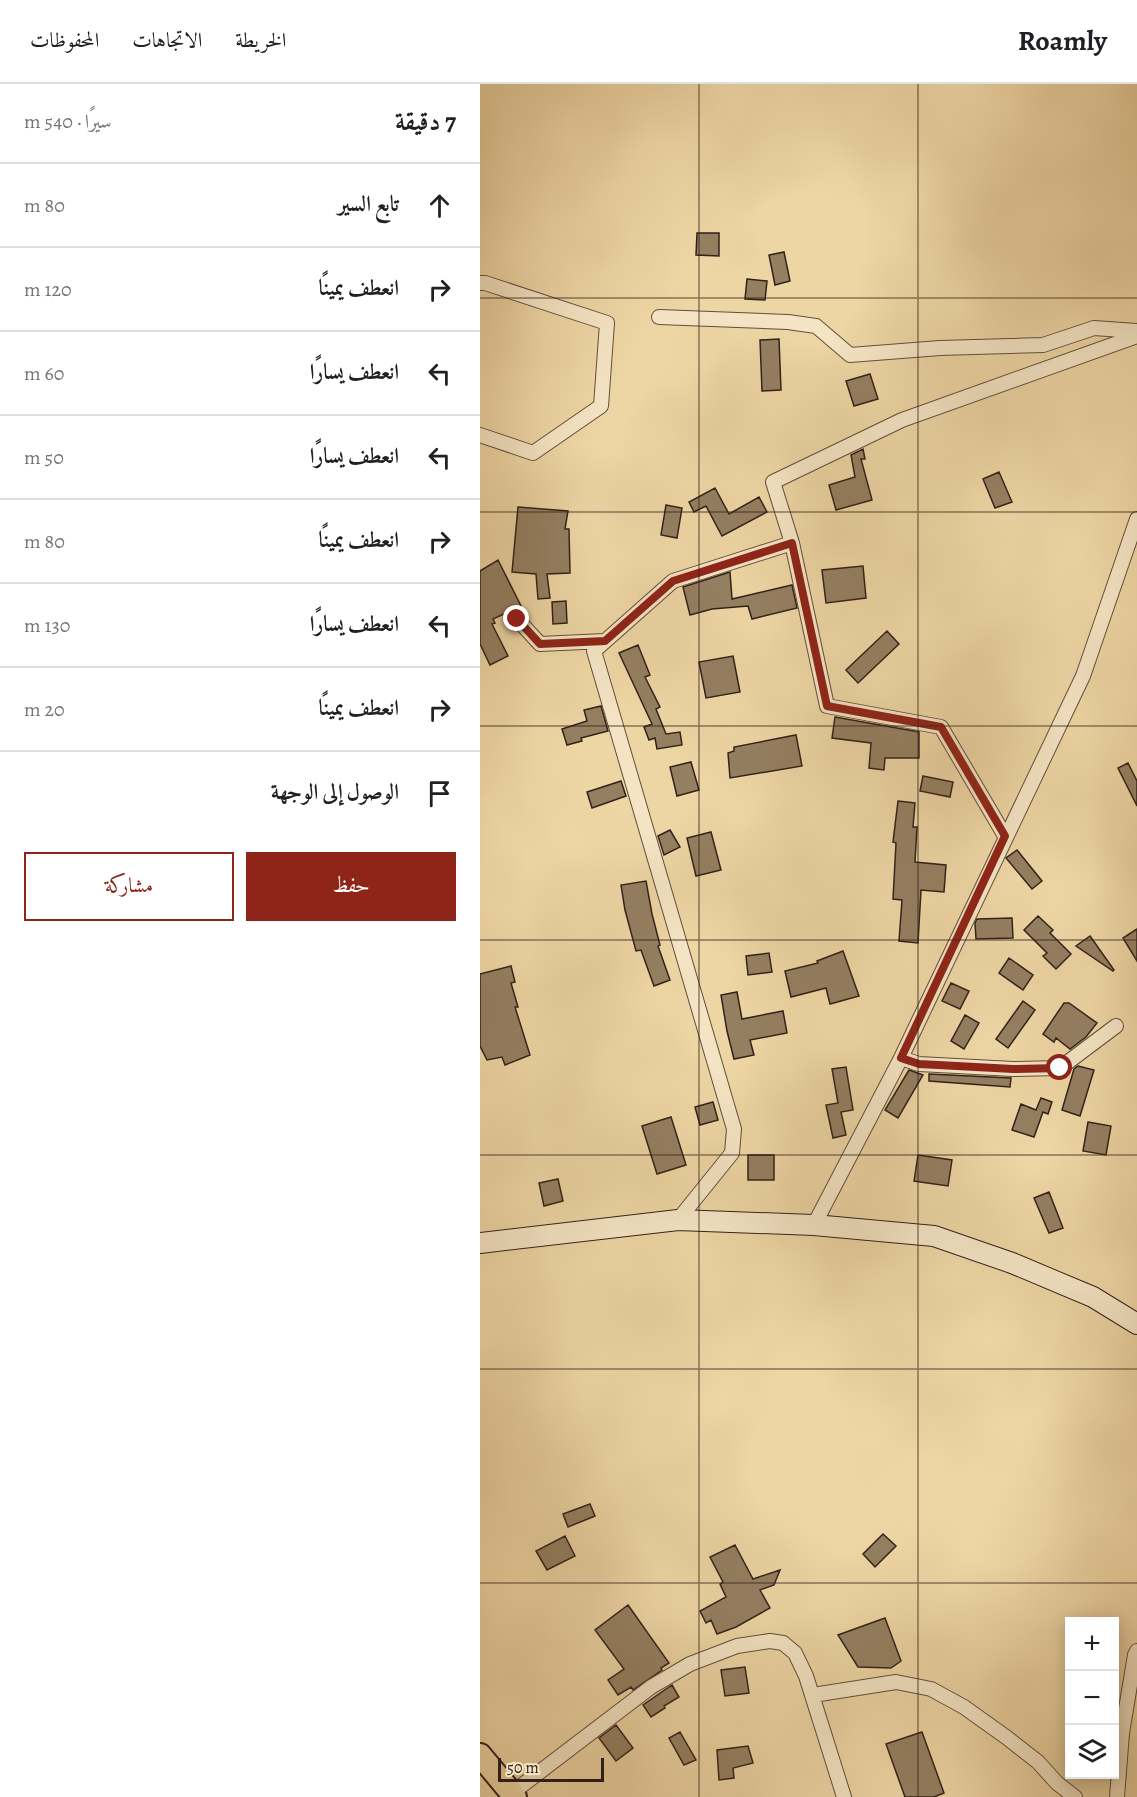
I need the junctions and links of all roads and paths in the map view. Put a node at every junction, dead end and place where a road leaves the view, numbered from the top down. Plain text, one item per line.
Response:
1 (480, 283) edge
2 (659, 317) dead end
3 (1137, 331) edge
4 (1137, 336) edge
5 (480, 435) edge
6 (1137, 519) edge
7 (792, 543) junction
8 (517, 619) dead end
9 (605, 641) junction
10 (1005, 836) junction
11 (1116, 1026) dead end
12 (901, 1058) junction
13 (678, 1220) junction
14 (814, 1225) junction
15 (480, 1243) edge
16 (1137, 1324) edge
17 (1137, 1651) edge
18 (813, 1695) junction
19 (480, 1755) edge
20 (514, 1795) edge
21 (844, 1797) edge
22 (1075, 1797) edge
23 (1117, 1797) edge

1 - 5 street
2 - 3 street
4 - 7 street
6 - 10 street
7 - 9 street
7 - 10 street
8 - 9 street
9 - 13 street
10 - 12 street
11 - 12 street
12 - 14 street
13 - 14 street
13 - 15 street
14 - 16 street
17 - 23 street
18 - 20 street
18 - 21 street
18 - 22 street
19 - 20 main road

